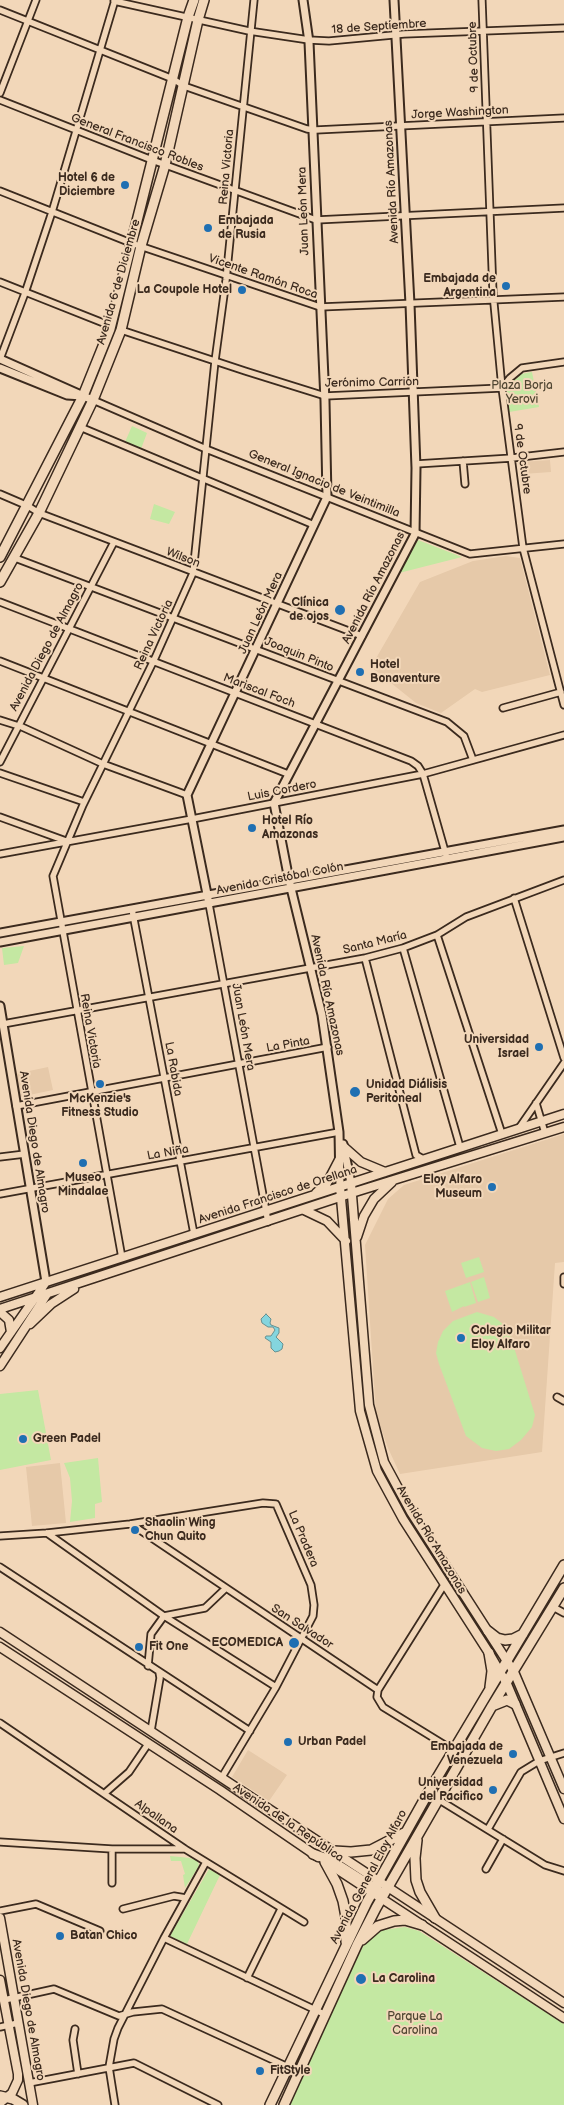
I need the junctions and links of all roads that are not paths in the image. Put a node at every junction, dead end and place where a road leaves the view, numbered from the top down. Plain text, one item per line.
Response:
1 (36, 0) edge
2 (194, 0) edge
3 (204, 0) edge
4 (254, 0) edge
5 (303, 0) edge
6 (394, 0) edge
7 (482, 0) edge
8 (114, 1) edge
9 (0, 10) edge
10 (188, 17) junction
11 (198, 20) junction
12 (27, 21) junction
13 (564, 28) edge
14 (251, 32) junction
15 (483, 32) junction
16 (396, 35) junction
17 (309, 40) junction
18 (99, 50) junction
19 (173, 79) junction
20 (184, 86) junction
21 (0, 93) edge
22 (0, 100) edge
23 (243, 108) junction
24 (564, 118) edge
25 (486, 122) junction
26 (400, 126) junction
27 (75, 130) junction
28 (313, 130) junction
29 (152, 160) junction
30 (165, 165) junction
31 (235, 190) junction
32 (0, 191) edge
33 (564, 208) edge
34 (52, 212) junction
35 (491, 212) junction
36 (405, 216) junction
37 (316, 220) junction
38 (131, 243) junction
39 (142, 246) junction
40 (226, 276) junction
41 (0, 282) edge
42 (26, 293) junction
43 (564, 297) edge
44 (493, 300) junction
45 (410, 304) junction
46 (320, 307) junction
47 (111, 326) junction
48 (121, 330) junction
49 (0, 359) edge
50 (215, 361) junction
51 (564, 362) edge
52 (0, 368) edge
53 (502, 388) junction
54 (413, 393) junction
55 (83, 396) junction
56 (325, 396) junction
57 (93, 400) junction
58 (80, 427) junction
59 (206, 449) junction
60 (564, 452) edge
61 (512, 458) junction
62 (463, 461) junction
63 (416, 464) junction
64 (203, 480) junction
65 (465, 484) dead end
66 (0, 494) edge
67 (327, 497) junction
68 (28, 506) junction
69 (39, 513) junction
70 (314, 524) junction
71 (415, 534) junction
72 (114, 542) junction
73 (564, 544) edge
74 (523, 548) junction
75 (0, 557) edge
76 (15, 558) junction
77 (193, 573) junction
78 (0, 582) edge
79 (91, 587) junction
80 (0, 602) edge
81 (278, 603) junction
82 (174, 618) junction
83 (69, 629) junction
84 (362, 636) junction
85 (256, 649) junction
86 (0, 660) edge
87 (153, 661) junction
88 (42, 678) junction
89 (338, 682) junction
90 (561, 692) junction
91 (236, 693) junction
92 (564, 705) edge
93 (503, 708) dead end
94 (128, 712) junction
95 (0, 720) edge
96 (316, 724) junction
97 (18, 726) junction
98 (564, 736) edge
99 (211, 744) junction
100 (473, 760) junction
101 (0, 762) edge
102 (103, 764) junction
103 (0, 773) edge
104 (288, 774) junction
105 (423, 774) junction
106 (187, 795) junction
107 (84, 802) junction
108 (274, 803) junction
109 (0, 817) edge
110 (192, 819) junction
111 (564, 830) edge
112 (564, 837) edge
113 (66, 841) junction
114 (0, 854) edge
115 (446, 855) junction
116 (289, 880) junction
117 (564, 880) edge
118 (291, 888) junction
119 (207, 895) junction
120 (514, 898) junction
121 (209, 904) junction
122 (132, 909) junction
123 (133, 917) junction
124 (61, 922) junction
125 (62, 931) junction
126 (0, 933) edge
127 (437, 935) junction
128 (0, 942) edge
129 (403, 948) junction
130 (365, 958) junction
131 (312, 968) junction
132 (224, 984) junction
133 (150, 998) junction
134 (0, 1006) edge
135 (76, 1011) junction
136 (3, 1024) junction
137 (328, 1047) junction
138 (564, 1058) edge
139 (564, 1063) edge
140 (238, 1064) junction
141 (165, 1078) junction
142 (90, 1092) junction
143 (536, 1103) junction
144 (16, 1106) junction
145 (564, 1114) edge
146 (540, 1121) junction
147 (564, 1127) edge
148 (519, 1128) junction
149 (339, 1132) junction
150 (545, 1133) junction
151 (502, 1134) junction
152 (254, 1147) junction
153 (344, 1147) junction
154 (460, 1147) junction
155 (25, 1154) junction
156 (0, 1157) edge
157 (423, 1159) junction
158 (339, 1160) junction
159 (180, 1161) junction
160 (426, 1170) junction
161 (385, 1172) junction
162 (106, 1173) junction
163 (392, 1181) junction
164 (351, 1183) junction
165 (340, 1187) junction
166 (30, 1188) junction
167 (0, 1194) edge
168 (352, 1194) junction
169 (312, 1196) junction
170 (342, 1198) junction
171 (304, 1210) junction
172 (266, 1211) junction
173 (268, 1222) junction
174 (194, 1234) junction
175 (346, 1241) junction
176 (355, 1241) junction
177 (122, 1258) junction
178 (109, 1273) junction
179 (564, 1277) edge
180 (87, 1281) junction
181 (46, 1282) junction
182 (564, 1284) edge
183 (47, 1294) junction
184 (0, 1297) edge
185 (34, 1298) junction
186 (0, 1310) edge
187 (11, 1332) junction
188 (20, 1334) junction
189 (0, 1348) edge
190 (0, 1366) edge
191 (557, 1397) dead end
192 (564, 1401) edge
193 (130, 1524) junction
194 (47, 1533) junction
195 (0, 1536) edge
196 (564, 1565) edge
197 (0, 1567) edge
198 (444, 1585) junction
199 (564, 1588) edge
200 (225, 1589) junction
201 (553, 1607) junction
202 (564, 1613) edge
203 (164, 1616) junction
204 (488, 1631) junction
205 (0, 1632) edge
206 (523, 1634) junction
207 (301, 1638) junction
208 (0, 1647) edge
209 (489, 1653) junction
210 (507, 1661) junction
211 (148, 1666) junction
212 (158, 1672) junction
213 (514, 1672) junction
214 (500, 1673) junction
215 (507, 1684) junction
216 (276, 1687) junction
217 (378, 1690) junction
218 (490, 1690) junction
219 (515, 1704) junction
220 (492, 1706) junction
221 (0, 1723) edge
222 (151, 1731) junction
223 (250, 1731) junction
224 (148, 1744) junction
225 (454, 1750) junction
226 (564, 1753) edge
227 (550, 1757) junction
228 (539, 1761) junction
229 (222, 1777) junction
230 (564, 1789) edge
231 (105, 1793) junction
232 (428, 1793) junction
233 (438, 1799) junction
234 (564, 1819) edge
235 (488, 1829) junction
236 (406, 1832) junction
237 (417, 1837) junction
238 (503, 1838) junction
239 (0, 1842) edge
240 (112, 1849) junction
241 (185, 1849) junction
242 (334, 1851) junction
243 (313, 1854) junction
244 (206, 1862) junction
245 (325, 1862) junction
246 (486, 1869) dead end
247 (564, 1871) edge
248 (112, 1883) dead end
249 (375, 1887) junction
250 (388, 1887) junction
251 (186, 1898) junction
252 (381, 1898) junction
253 (123, 1909) dead end
254 (281, 1909) junction
255 (0, 1911) edge
256 (0, 1918) edge
257 (435, 1918) junction
258 (304, 1922) dead end
259 (422, 1925) junction
260 (100, 1931) dead end
261 (164, 1938) junction
262 (357, 1945) junction
263 (346, 1946) junction
264 (247, 1978) junction
265 (0, 1980) edge
266 (14, 1998) junction
267 (4, 2000) junction
268 (564, 2003) edge
269 (314, 2010) junction
270 (125, 2014) junction
271 (326, 2015) junction
272 (564, 2018) edge
273 (18, 2023) junction
274 (9, 2025) junction
275 (0, 2027) edge
276 (75, 2028) dead end
277 (109, 2067) junction
278 (288, 2067) junction
279 (299, 2072) junction
280 (78, 2074) junction
281 (29, 2083) junction
282 (4, 2097) edge
283 (0, 2104) edge
284 (23, 2105) edge
285 (33, 2105) edge
286 (115, 2105) edge
287 (218, 2105) edge
288 (270, 2105) edge
289 (284, 2105) edge

1 - 12 street
2 - 10 main road, Avenida 6 de Diciembre
3 - 11 main road, Avenida 6 de Diciembre
4 - 14 street, Reina Victoria
5 - 17 street, Juan León Mera
6 - 16 street, Avenida Río Amazonas
7 - 15 street, 9 de Octubre
8 - 10 street
8 - 18 street
9 - 12 street
10 - 11 street, 18 de Septiembre
10 - 19 main road, Avenida 6 de Diciembre
11 - 14 street, 18 de Septiembre
11 - 20 main road, Avenida 6 de Diciembre
12 - 18 street
12 - 21 street
13 - 15 street, 18 de Septiembre
14 - 17 street, 18 de Septiembre
14 - 23 street, Reina Victoria
15 - 16 street, 18 de Septiembre
15 - 25 street, 9 de Octubre
16 - 17 street, 18 de Septiembre
16 - 26 street, Avenida Río Amazonas
17 - 28 street, Juan León Mera
18 - 19 street
18 - 27 street
19 - 20 street, Jorge Washington
19 - 29 main road, Avenida 6 de Diciembre
20 - 23 street, Jorge Washington
20 - 30 main road, Avenida 6 de Diciembre
22 - 27 street, General Francisco Robles
23 - 28 street, Jorge Washington
23 - 31 street, Reina Victoria
24 - 25 street, Jorge Washington
25 - 26 street, Jorge Washington
25 - 35 street, 9 de Octubre
26 - 28 street, Jorge Washington
26 - 36 street, Avenida Río Amazonas
27 - 29 street, General Francisco Robles
27 - 34 street
28 - 37 street, Juan León Mera
29 - 30 street, General Francisco Robles
29 - 38 main road, Avenida 6 de Diciembre
30 - 31 street, General Francisco Robles
30 - 39 main road, Avenida 6 de Diciembre
31 - 37 street, General Francisco Robles
31 - 40 street, Reina Victoria
32 - 34 street, Vicente Ramón Roca
33 - 35 street, General Francisco Robles
34 - 38 street, Vicente Ramón Roca
34 - 42 street
35 - 36 street, General Francisco Robles
35 - 44 street, 9 de Octubre
36 - 37 street, General Francisco Robles
36 - 45 street, Avenida Río Amazonas
37 - 46 street, Juan León Mera
38 - 39 street, Vicente Ramón Roca
38 - 47 main road, Avenida 6 de Diciembre
39 - 40 street, Vicente Ramón Roca
39 - 48 main road, Avenida 6 de Diciembre
40 - 46 street, Vicente Ramón Roca
40 - 50 street, Reina Victoria
41 - 42 street
42 - 47 street
42 - 49 street
43 - 44 street, Vicente Ramón Roca
44 - 45 street, Vicente Ramón Roca
44 - 53 street, 9 de Octubre
45 - 46 street, Vicente Ramón Roca
45 - 54 street, Avenida Río Amazonas
46 - 56 street, Juan León Mera
47 - 55 main road, Avenida 6 de Diciembre
48 - 50 street, Jerónimo Carrión
48 - 57 main road, Avenida 6 de Diciembre
49 - 55 street, General Ignacio de Veintimilla
50 - 56 street, Jerónimo Carrión
50 - 59 street, Reina Victoria
51 - 53 street
52 - 55 street, General Ignacio de Veintimilla
53 - 54 street, Jerónimo Carrión
53 - 61 street, 9 de Octubre
54 - 56 street, Jerónimo Carrión
54 - 63 street, Avenida Río Amazonas
55 - 57 street, General Ignacio de Veintimilla
55 - 68 main road, Avenida 6 de Diciembre
56 - 67 street, Juan León Mera
57 - 58 main road, Avenida 6 de Diciembre
57 - 59 street, General Ignacio de Veintimilla
58 - 64 street
58 - 69 main road, Avenida 6 de Diciembre
59 - 64 street, Reina Victoria
59 - 67 street, General Ignacio de Veintimilla
60 - 61 street
61 - 62 street
61 - 74 street, 9 de Octubre
62 - 63 street
62 - 65 street
63 - 71 street, Avenida Río Amazonas
64 - 70 street
64 - 77 street, Reina Victoria
66 - 68 street, Wilson
67 - 70 street, Juan León Mera
67 - 71 street, General Ignacio de Veintimilla
68 - 69 street, Wilson
68 - 75 main road, Avenida 6 de Diciembre
69 - 72 street, Wilson
69 - 76 main road, Avenida 6 de Diciembre
70 - 81 street, Juan León Mera
71 - 74 street, General Ignacio de Veintimilla
71 - 84 street, Avenida Río Amazonas
72 - 77 street, Wilson
72 - 79 street, Avenida Diego de Almagro
73 - 74 street, General Ignacio de Veintimilla
74 - 90 street, 9 de Octubre
76 - 78 main road, Avenida 6 de Diciembre
76 - 79 street, Joaquin Pinto
77 - 81 street, Wilson
77 - 82 street, Reina Victoria
79 - 82 street, Joaquin Pinto
79 - 83 street, Avenida Diego de Almagro
80 - 83 street, Mariscal Foch
81 - 84 street, Wilson
81 - 85 street, Juan León Mera
82 - 85 street, Joaquin Pinto
82 - 87 street, Reina Victoria
83 - 87 street, Mariscal Foch
83 - 88 street, Avenida Diego de Almagro
84 - 89 street, Avenida Río Amazonas
85 - 89 street, Joaquin Pinto
85 - 91 street, Juan León Mera
86 - 88 street
87 - 91 street, Mariscal Foch
87 - 94 street, Reina Victoria
88 - 94 street
88 - 97 street, Avenida Diego de Almagro
89 - 96 street, Avenida Río Amazonas
89 - 100 street, Joaquin Pinto
90 - 92 street, 9 de Octubre
90 - 93 street
91 - 96 street, Mariscal Foch
91 - 99 street, Juan León Mera
94 - 99 street
94 - 102 street, Reina Victoria
95 - 97 street
96 - 104 street, Avenida Río Amazonas
96 - 105 street, Mariscal Foch
97 - 101 street, Avenida Diego de Almagro
97 - 102 street
98 - 100 street, Luis Cordero
99 - 104 street
99 - 106 street, Juan León Mera
100 - 105 street, Luis Cordero
102 - 106 street
102 - 107 street, Reina Victoria
103 - 107 street
104 - 108 street, Avenida Río Amazonas
105 - 108 street, Luis Cordero
105 - 115 street
106 - 110 street, Juan León Mera
107 - 113 street, Reina Victoria
108 - 110 street, Luis Cordero
108 - 116 street, Avenida Río Amazonas
109 - 113 street
110 - 113 street, Luis Cordero
110 - 119 street, Juan León Mera
111 - 115 street, Avenida Cristóbal Colón
112 - 115 street, Avenida Cristóbal Colón
113 - 114 street, Luis Cordero
113 - 124 street, Reina Victoria
115 - 116 street, Avenida Cristóbal Colón
115 - 118 street, Avenida Cristóbal Colón
116 - 118 street, Avenida Río Amazonas
116 - 119 street, Avenida Cristóbal Colón
117 - 120 street, Santa María
118 - 121 street, Avenida Cristóbal Colón
118 - 131 street, Avenida Río Amazonas
119 - 121 street, Juan León Mera
119 - 122 street, Avenida Cristóbal Colón
120 - 127 street, Santa María
120 - 138 street
121 - 123 street, Avenida Cristóbal Colón
121 - 132 street, Juan León Mera
122 - 123 street, La Rabida
122 - 124 street, Avenida Cristóbal Colón
123 - 125 street, Avenida Cristóbal Colón
123 - 133 street, La Rabida
124 - 125 street, Reina Victoria
124 - 126 street, Avenida Cristóbal Colón
125 - 128 street, Avenida Cristóbal Colón
125 - 135 street, Reina Victoria
127 - 129 street, Santa María
127 - 151 street
129 - 130 street, Santa María
129 - 154 street
130 - 131 street, Santa María
130 - 157 street
131 - 132 street, Santa María
131 - 137 street, Avenida Río Amazonas
132 - 133 street, Santa María
132 - 140 street, Juan León Mera
133 - 135 street, Santa María
133 - 141 street, La Rabida
134 - 136 street, Avenida Diego de Almagro
135 - 136 street, Santa María
135 - 142 street, Reina Victoria
136 - 144 street, Avenida Diego de Almagro
137 - 140 street, La Pinta
137 - 149 street, Avenida Río Amazonas
139 - 143 street
140 - 141 street, La Pinta
140 - 152 street, Juan León Mera
141 - 142 street, La Pinta
141 - 159 street, La Rabida
142 - 144 street, La Pinta
142 - 162 street, Reina Victoria
143 - 146 street
143 - 148 street
144 - 155 street, Avenida Diego de Almagro
145 - 146 main road, Avenida Francisco de Orellana
146 - 148 main road, Avenida Francisco de Orellana
146 - 150 street
147 - 150 main road, Avenida Francisco de Orellana
148 - 151 main road, Avenida Francisco de Orellana
149 - 152 street, La Niña
149 - 153 street, Avenida Río Amazonas
149 - 158 street, Avenida Río Amazonas
150 - 160 main road, Avenida Francisco de Orellana
151 - 154 main road, Avenida Francisco de Orellana
152 - 159 street, La Niña
152 - 172 street, Juan León Mera
153 - 161 main road
153 - 164 street, Avenida Río Amazonas
154 - 157 main road, Avenida Francisco de Orellana
155 - 156 street
155 - 166 street, Avenida Diego de Almagro
157 - 160 main road
157 - 161 main road, Avenida Francisco de Orellana
158 - 165 street, Avenida Río Amazonas
158 - 169 main road
159 - 162 street, La Niña
159 - 174 street, La Rabida
160 - 163 main road, Avenida Francisco de Orellana
161 - 164 main road, Avenida Francisco de Orellana
162 - 166 street, La Niña
162 - 177 street, Reina Victoria
163 - 168 main road, Avenida Francisco de Orellana
163 - 176 main road
164 - 165 main road, Avenida Francisco de Orellana
164 - 168 main road, Avenida Río Amazonas
165 - 169 main road, Avenida Francisco de Orellana
165 - 170 main road, Avenida Río Amazonas
166 - 167 street, La Niña
166 - 181 street, Avenida Diego de Almagro
168 - 170 main road, Avenida Francisco de Orellana
168 - 176 main road, Avenida Río Amazonas
169 - 172 main road, Avenida Francisco de Orellana
170 - 171 main road, Avenida Francisco de Orellana
170 - 175 main road, Avenida Río Amazonas
171 - 173 main road, Avenida Francisco de Orellana
171 - 175 main road
172 - 173 street, Juan León Mera
172 - 174 main road, Avenida Francisco de Orellana
173 - 178 main road, Avenida Francisco de Orellana
174 - 177 main road, Avenida Francisco de Orellana
175 - 198 main road, Avenida Río Amazonas
176 - 204 main road, Avenida Río Amazonas
177 - 178 main road
177 - 181 main road, Avenida Francisco de Orellana
178 - 180 main road, Avenida Francisco de Orellana
179 - 182 street
180 - 183 main road, Avenida Francisco de Orellana
180 - 188 main road
181 - 183 main road, Avenida Diego de Almagro
181 - 184 main road, Avenida Francisco de Orellana
181 - 185 main road
183 - 185 main road, Avenida Francisco de Orellana
183 - 188 main road
185 - 186 main road, Avenida Francisco de Orellana
185 - 187 main road
186 - 187 main road
187 - 189 main road
188 - 190 main road
191 - 192 street
193 - 194 street, La Pradera
193 - 200 street, San Salvador
193 - 207 street, La Pradera
194 - 195 street, La Pradera
194 - 203 street
196 - 206 main road, Avenida General Eloy Alfaro
197 - 211 street
198 - 209 main road, Avenida Río Amazonas
198 - 217 street
199 - 201 main road, Avenida General Eloy Alfaro
200 - 203 street
200 - 207 street, San Salvador
201 - 202 street
201 - 213 main road, Avenida General Eloy Alfaro
203 - 211 street
203 - 216 street
204 - 206 main road
204 - 210 main road, Avenida Río Amazonas
205 - 222 main road, Avenida de la República
206 - 210 main road, Avenida General Eloy Alfaro
207 - 216 street, La Pradera
207 - 217 street, San Salvador
208 - 224 main road, Avenida de la República
209 - 214 main road, Avenida Río Amazonas
209 - 218 main road
210 - 213 main road, Avenida Río Amazonas
210 - 214 main road, Avenida General Eloy Alfaro
211 - 212 street
212 - 222 street
212 - 223 street
213 - 215 main road, Avenida General Eloy Alfaro
213 - 227 main road, Avenida Río Amazonas
214 - 215 main road, Avenida Río Amazonas
214 - 218 main road, Avenida General Eloy Alfaro
215 - 219 main road, Avenida Río Amazonas
215 - 220 main road, Avenida General Eloy Alfaro
216 - 223 street, La Pradera
217 - 225 street, San Salvador
218 - 225 main road, Avenida General Eloy Alfaro
219 - 220 main road
219 - 228 main road, Avenida Río Amazonas
220 - 233 main road, Avenida General Eloy Alfaro
221 - 231 street, Alpallana
222 - 229 main road, Avenida de la República
223 - 229 street, La Pradera
224 - 231 street
224 - 243 main road, Avenida de la República
225 - 232 main road, Avenida General Eloy Alfaro
226 - 227 street
227 - 228 street
227 - 230 main road, Avenida Río Amazonas
228 - 234 main road, Avenida Río Amazonas
228 - 235 street
229 - 242 main road, Avenida de la República
231 - 241 street, Alpallana
232 - 233 street
232 - 236 main road, Avenida General Eloy Alfaro
233 - 235 street
233 - 237 main road, Avenida General Eloy Alfaro
235 - 238 street
236 - 242 main road
236 - 249 main road, Avenida General Eloy Alfaro
237 - 250 main road, Avenida General Eloy Alfaro
237 - 257 main road
238 - 246 street
238 - 247 street
239 - 240 street
240 - 241 street
240 - 248 street
241 - 244 street, Alpallana
242 - 249 main road, Avenida de la República
243 - 245 main road, Avenida de la República
243 - 249 main road
244 - 251 street
244 - 254 street, Alpallana
245 - 249 main road, Avenida de la República
245 - 263 main road
249 - 250 main road
249 - 252 main road, Avenida de la República
249 - 263 main road, Avenida General Eloy Alfaro
250 - 252 main road, Avenida General Eloy Alfaro
250 - 257 main road
251 - 253 street
251 - 261 street
252 - 259 main road, Avenida de la República
252 - 262 main road, Avenida General Eloy Alfaro
254 - 258 street, Alpallana
254 - 264 street
255 - 260 street
256 - 266 main road, Avenida Diego de Almagro
257 - 268 main road
259 - 262 main road
259 - 272 main road, Avenida de la República
261 - 264 street
261 - 270 street
262 - 271 main road, Avenida General Eloy Alfaro
263 - 269 main road, Avenida General Eloy Alfaro
264 - 269 street
265 - 267 main road, Avenida Diego de Almagro
266 - 267 street
266 - 270 street
266 - 273 main road, Avenida Diego de Almagro
267 - 274 main road, Avenida Diego de Almagro
269 - 271 street
269 - 278 main road, Avenida General Eloy Alfaro
270 - 277 street
270 - 278 street
271 - 279 main road, Avenida General Eloy Alfaro
273 - 274 street
273 - 281 main road, Avenida Diego de Almagro
274 - 275 street
274 - 282 main road, Avenida Diego de Almagro
276 - 280 street
277 - 280 street
277 - 286 street
277 - 287 street
278 - 279 street
278 - 288 main road, Avenida General Eloy Alfaro
279 - 289 main road, Avenida General Eloy Alfaro
280 - 281 street
281 - 285 main road, Avenida Diego de Almagro
282 - 283 main road, Avenida Diego de Almagro
282 - 284 main road

